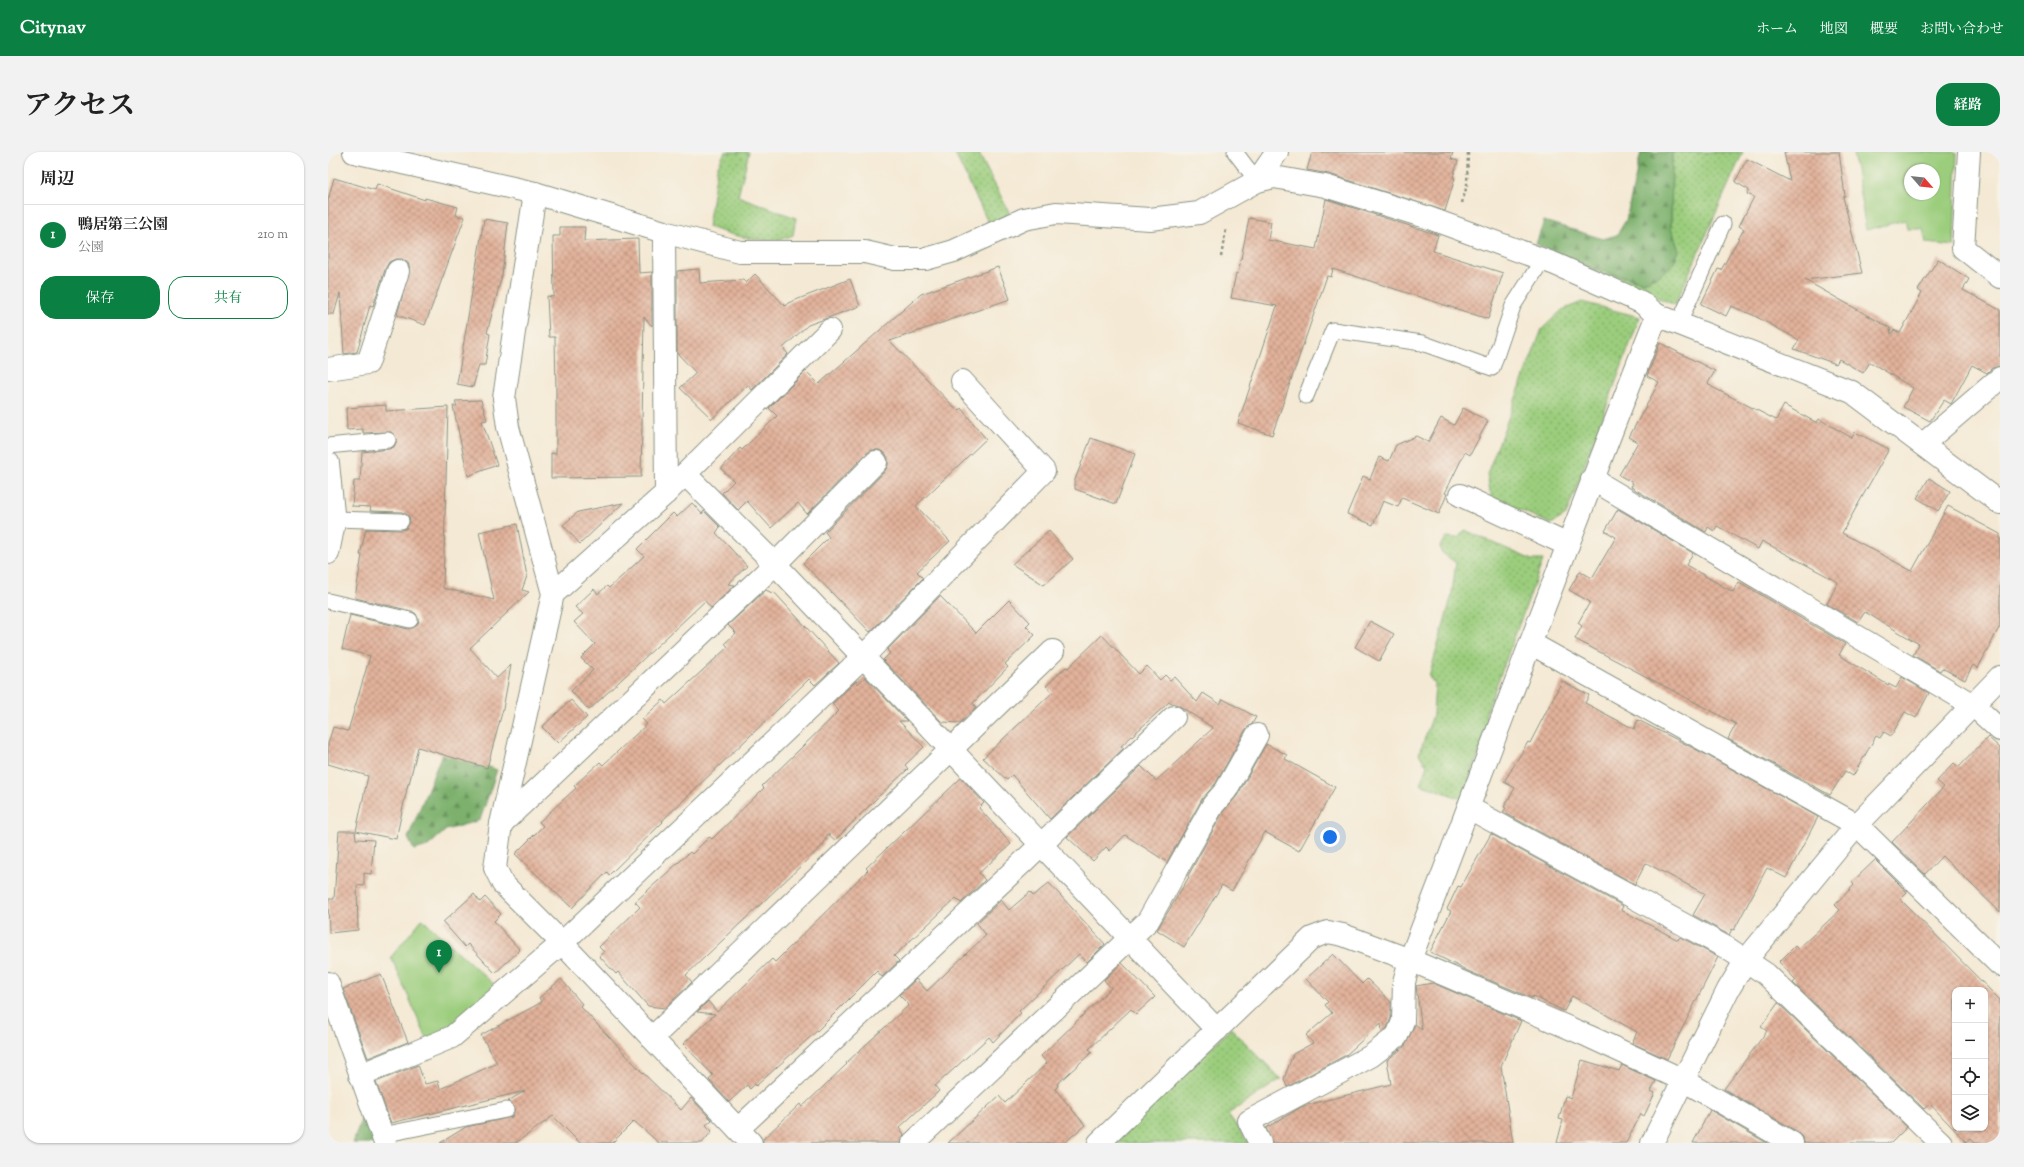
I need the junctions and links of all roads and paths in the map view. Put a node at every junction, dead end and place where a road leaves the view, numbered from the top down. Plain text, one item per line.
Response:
1 (354, 152) edge
2 (1235, 152) edge
3 (1277, 152) edge
4 (1468, 152) edge
5 (1969, 152) edge
6 (1257, 181) junction
7 (535, 194) junction
8 (1723, 224) dead end
9 (1454, 227) junction
10 (664, 232) junction
11 (1543, 259) junction
12 (398, 271) dead end
13 (2000, 277) edge
14 (1657, 315) junction
15 (1678, 323) junction
16 (830, 330) dead end
17 (328, 369) edge
18 (2000, 378) edge
19 (962, 381) dead end
20 (1306, 396) dead end
21 (388, 440) dead end
22 (1923, 444) junction
23 (328, 446) edge
24 (876, 462) dead end
25 (328, 463) edge
26 (685, 474) junction
27 (1592, 479) junction
28 (666, 493) junction
29 (1460, 495) dead end
30 (2000, 503) edge
31 (334, 519) junction
32 (401, 521) dead end
33 (1568, 545) junction
34 (328, 552) edge
35 (775, 564) junction
36 (553, 594) junction
37 (328, 601) edge
38 (410, 620) dead end
39 (1532, 644) junction
40 (1053, 651) dead end
41 (863, 657) junction
42 (2000, 677) edge
43 (1973, 705) junction
44 (1174, 717) dead end
45 (2000, 730) edge
46 (1257, 735) dead end
47 (950, 749) junction
48 (1469, 808) junction
49 (501, 824) junction
50 (1857, 825) junction
51 (1041, 845) junction
52 (1130, 939) junction
53 (562, 943) junction
54 (1410, 960) junction
55 (1746, 960) junction
56 (2000, 965) edge
57 (329, 988) edge
58 (1217, 1030) junction
59 (652, 1038) junction
60 (360, 1075) junction
61 (1683, 1080) junction
62 (506, 1110) dead end
63 (745, 1136) edge
64 (384, 1139) edge
65 (913, 1143) edge
66 (1100, 1143) edge
67 (1260, 1143) edge
68 (1652, 1143) edge
69 (1792, 1143) edge
70 (1941, 1143) edge

1 - 7 street
2 - 6 lane
3 - 6 street
4 - 9 path
5 - 13 street
6 - 9 street
6 - 10 street
7 - 10 street
7 - 36 street
8 - 15 lane
9 - 11 street
10 - 28 street
11 - 14 street
11 - 20 lane
12 - 17 street
14 - 15 street
14 - 27 street
15 - 22 street
16 - 26 street
18 - 22 street
19 - 41 street
21 - 23 lane
22 - 30 street
24 - 35 street
25 - 31 street
26 - 28 street
26 - 35 street
27 - 33 street
27 - 43 street
28 - 36 street
29 - 33 street
31 - 32 lane
31 - 34 street
33 - 39 street
35 - 41 street
35 - 49 street
36 - 49 street
37 - 38 lane
39 - 48 street
39 - 50 street
40 - 47 street
41 - 47 street
41 - 53 street
42 - 43 street
43 - 45 street
43 - 50 street
44 - 51 street
46 - 52 street
47 - 51 street
47 - 59 street
48 - 54 street
48 - 55 street
49 - 53 street
50 - 55 street
50 - 56 street
51 - 52 street
51 - 63 street
52 - 58 street
52 - 65 street
53 - 59 street
53 - 60 street
54 - 58 street
54 - 61 street
54 - 67 street
55 - 61 street
55 - 70 street
57 - 60 street
58 - 66 street
59 - 63 street
60 - 64 street
61 - 68 street
61 - 69 street
62 - 64 lane

